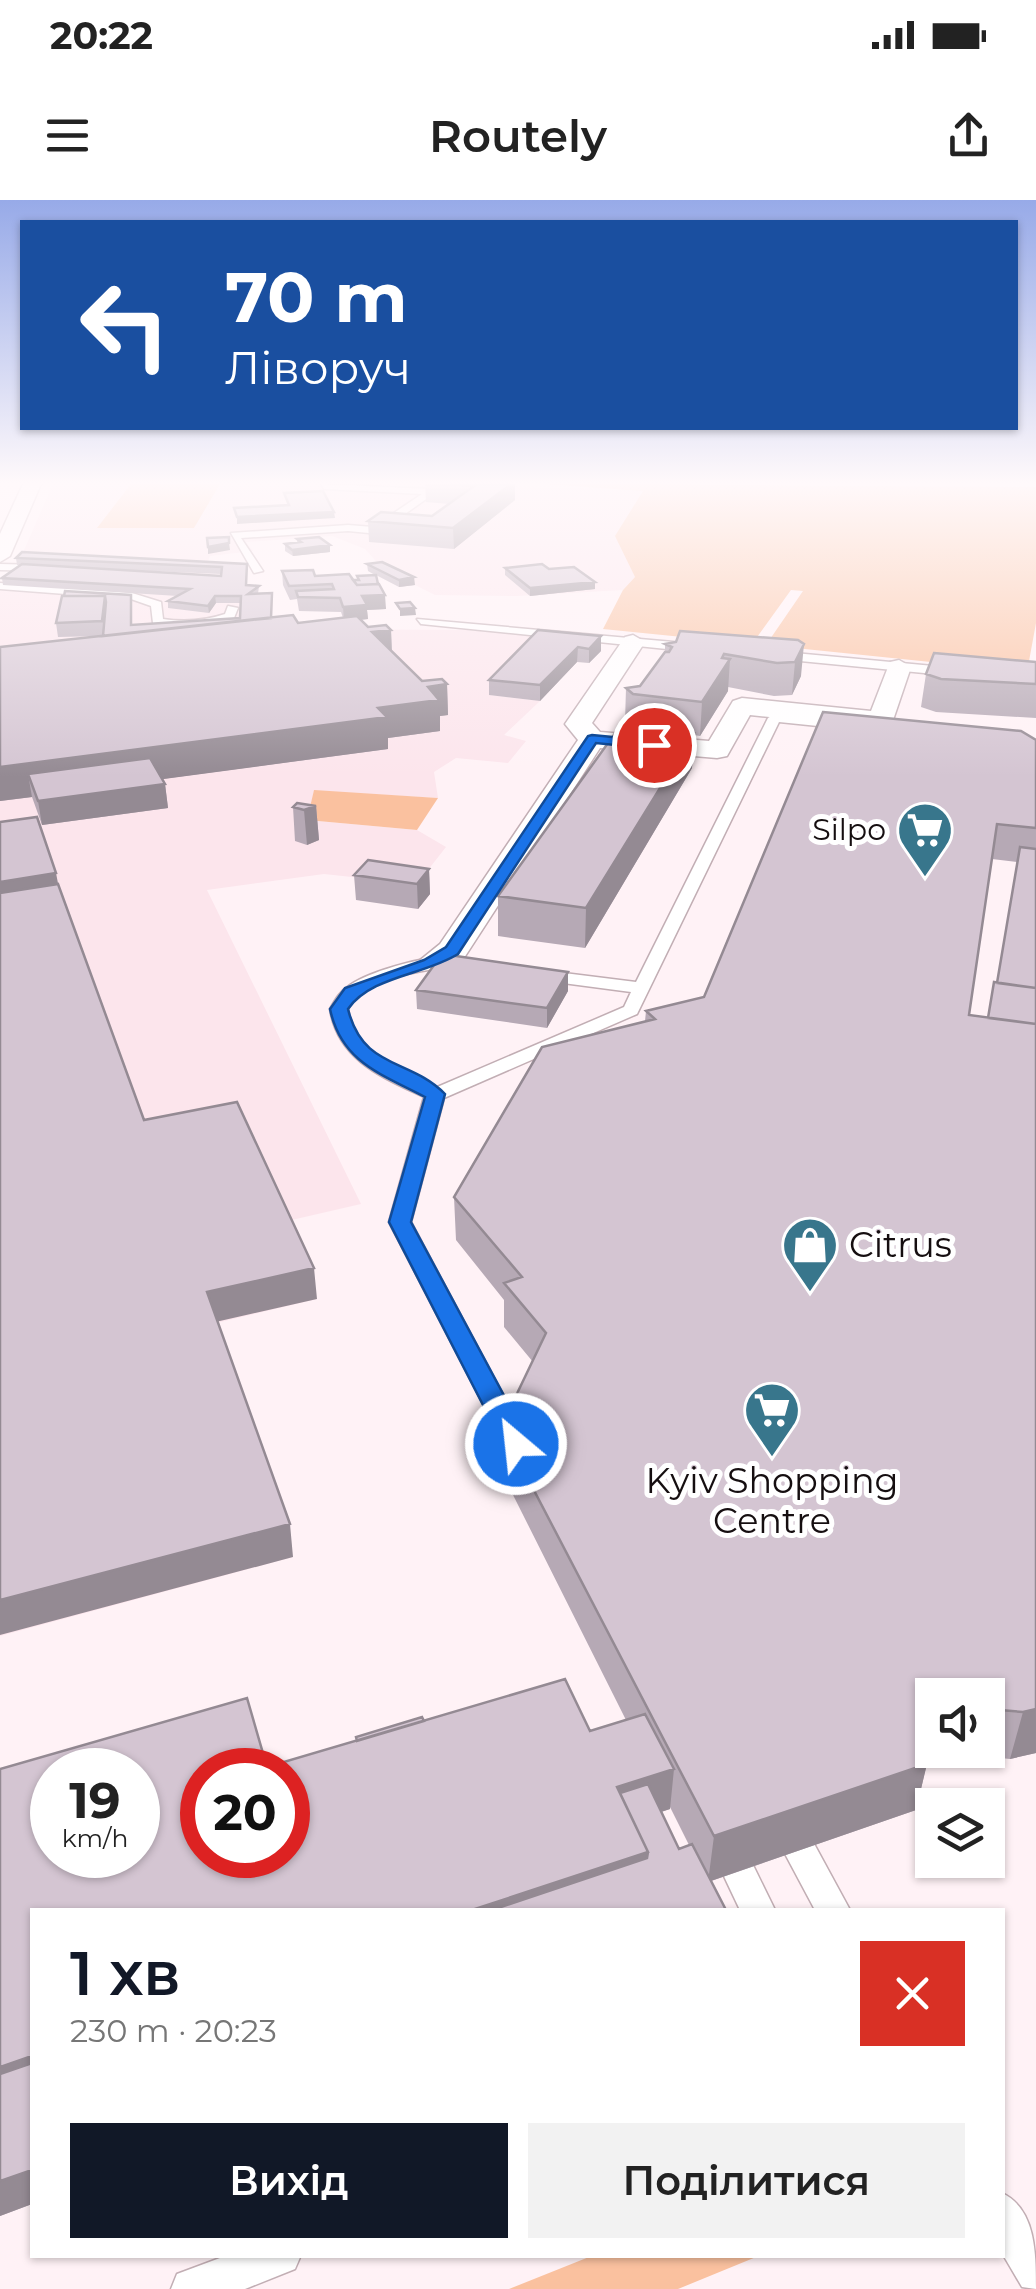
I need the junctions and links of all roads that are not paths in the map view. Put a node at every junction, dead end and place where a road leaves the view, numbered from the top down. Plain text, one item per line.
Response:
1 (0, 586) edge
2 (232, 608) edge
3 (421, 621) dead end
4 (633, 642) junction
5 (719, 650) edge
6 (754, 653) edge
7 (899, 667) junction
8 (978, 675) edge
9 (897, 725) junction
10 (592, 739) junction
11 (436, 960) junction
12 (474, 966) edge
13 (530, 973) edge
14 (642, 988) junction
15 (435, 1094) junction
16 (516, 1444) edge
17 (800, 1850) edge
18 (738, 1872) edge
19 (757, 1908) edge
20 (832, 1908) edge
21 (1005, 2218) edge
22 (272, 2258) edge
23 (1036, 2273) edge
24 (192, 2289) edge

1 - 2 lane
3 - 4 lane
4 - 5 lane
4 - 10 street
6 - 7 lane
7 - 8 lane
7 - 9 street
9 - 10 street
9 - 14 lane
10 - 11 street
11 - 12 lane
11 - 15 lane
13 - 14 lane
14 - 15 lane
15 - 16 lane
17 - 20 lane
18 - 19 lane
21 - 23 lane
22 - 24 lane

